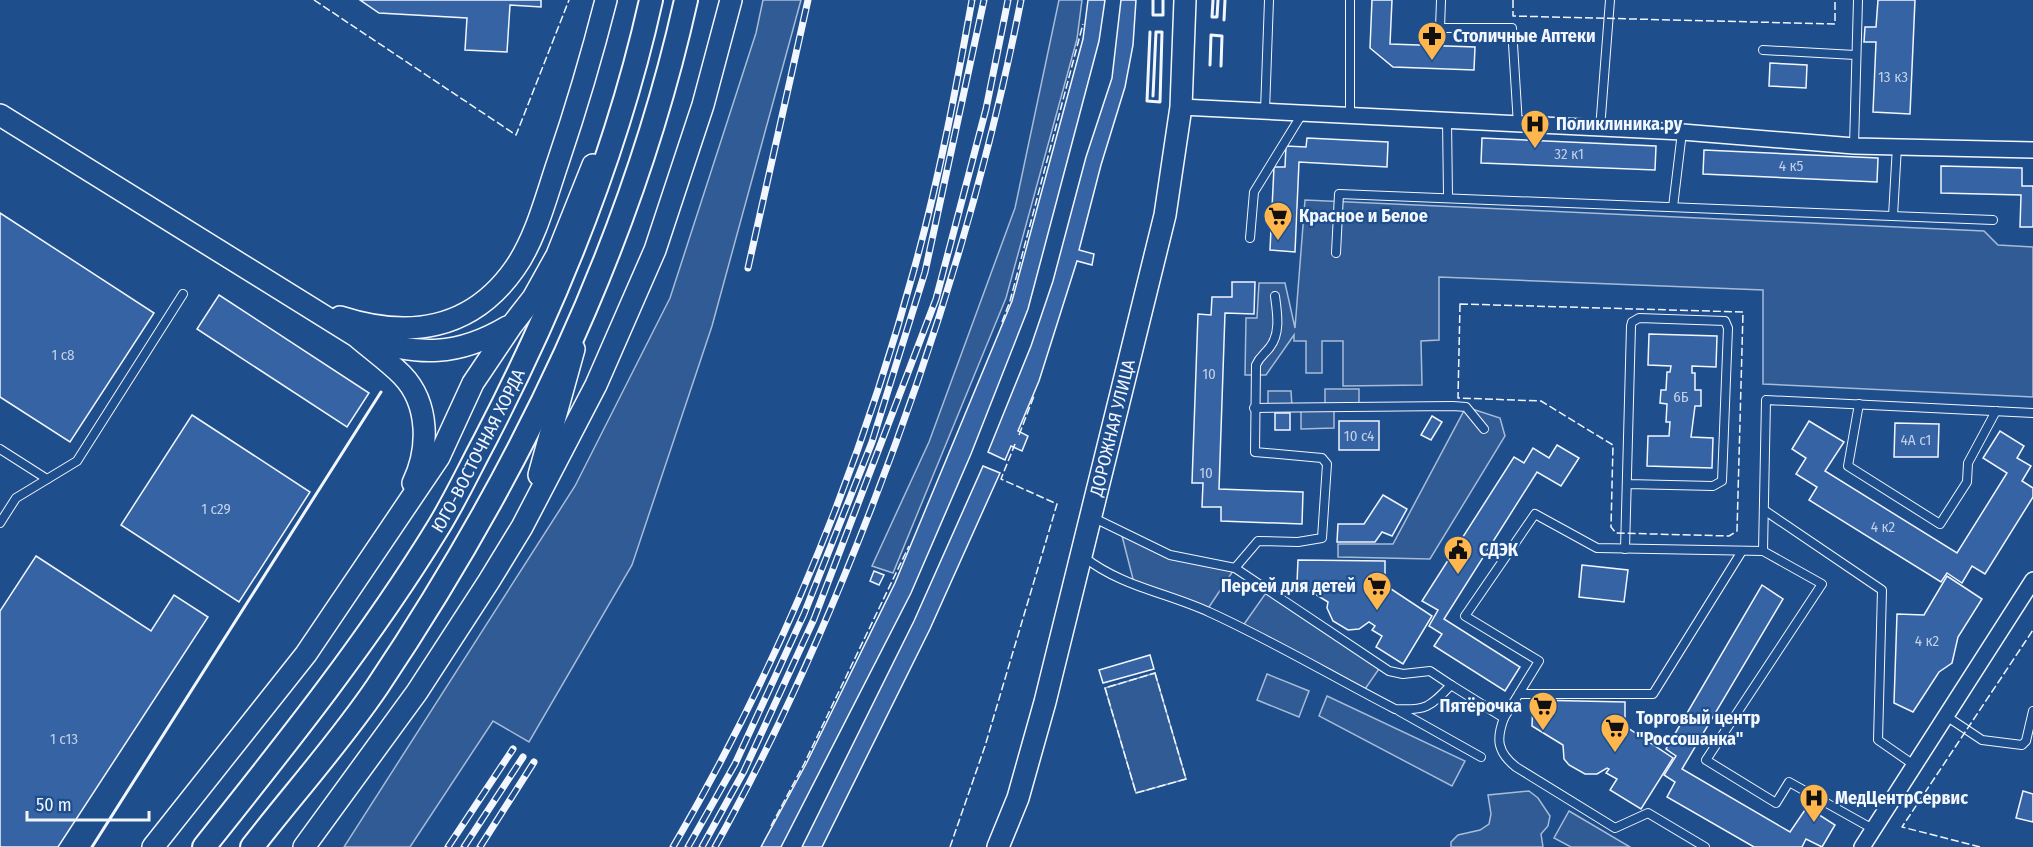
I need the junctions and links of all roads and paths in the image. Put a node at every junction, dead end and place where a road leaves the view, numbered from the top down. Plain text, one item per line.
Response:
1 (606, 0) edge
2 (651, 0) edge
3 (686, 0) edge
4 (731, 0) edge
5 (1185, 0) edge
6 (1269, 0) edge
7 (1350, 0) edge
8 (1441, 0) edge
9 (1610, 0) edge
10 (1858, 0) edge
11 (1764, 50) dead end
12 (639, 54) junction
13 (1855, 55) junction
14 (1181, 107) junction
15 (1265, 111) junction
16 (1302, 114) junction
17 (0, 115) edge
18 (1350, 116) junction
19 (1447, 120) junction
20 (1518, 125) junction
21 (1600, 129) junction
22 (1682, 132) junction
23 (1897, 145) junction
24 (1854, 146) junction
25 (2033, 150) edge
26 (1448, 196) junction
27 (1673, 207) junction
28 (1893, 216) junction
29 (1993, 220) dead end
30 (1250, 238) dead end
31 (1336, 253) dead end
32 (183, 294) dead end
33 (1275, 296) dead end
34 (300, 302) junction
35 (583, 311) junction
36 (512, 325) junction
37 (356, 336) junction
38 (1859, 404) junction
39 (1254, 408) junction
40 (1996, 411) junction
41 (2033, 413) edge
42 (1484, 429) dead end
43 (0, 449) edge
44 (47, 479) junction
45 (1627, 484) junction
46 (1764, 510) junction
47 (1091, 516) junction
48 (0, 523) edge
49 (393, 524) junction
50 (522, 528) junction
51 (1625, 549) junction
52 (1742, 551) junction
53 (1763, 551) junction
54 (1081, 555) junction
55 (1235, 568) junction
56 (2033, 580) edge
57 (1451, 685) junction
58 (1519, 694) junction
59 (1395, 709) junction
60 (2033, 711) edge
61 (1946, 716) junction
62 (1504, 718) junction
63 (1481, 757) dead end
64 (1914, 765) junction
65 (1873, 829) junction
66 (1002, 846) edge
67 (153, 847) edge
68 (204, 847) edge
69 (252, 847) edge
70 (304, 847) edge
71 (1705, 847) edge
72 (1862, 847) edge

1 - 34 street
2 - 12 main road, ЮГО-ВОСТОЧНАЯ ХОРДА
3 - 35 main road, ЮГО-ВОСТОЧНАЯ ХОРДА
4 - 50 street
5 - 14 street, ДОРОЖНАЯ УЛИЦА
6 - 15 lane
7 - 18 lane
8 - 20 lane
9 - 21 lane
10 - 13 lane
11 - 13 lane
12 - 36 street
12 - 68 main road, ЮГО-ВОСТОЧНАЯ ХОРДА
13 - 24 lane
14 - 15 street
14 - 47 street, ДОРОЖНАЯ УЛИЦА
15 - 16 street
16 - 18 street
16 - 30 lane
17 - 34 street
18 - 19 street
19 - 20 street
19 - 26 lane
20 - 21 street
21 - 22 street
22 - 24 street
22 - 27 lane
23 - 24 street
23 - 25 street
23 - 28 lane
26 - 27 lane
26 - 31 lane
27 - 28 lane
28 - 29 lane
32 - 44 lane
33 - 39 lane
34 - 37 street
35 - 50 street
35 - 69 main road, ЮГО-ВОСТОЧНАЯ ХОРДА
36 - 37 street
36 - 49 street
37 - 49 street
38 - 40 lane
38 - 40 lane
38 - 46 lane
39 - 42 lane
39 - 55 lane
40 - 41 lane
43 - 44 lane
44 - 48 lane
45 - 45 lane
45 - 51 lane
46 - 53 lane
46 - 64 lane
47 - 54 street, ДОРОЖНАЯ УЛИЦА
47 - 55 lane
49 - 67 street
50 - 70 street
51 - 52 lane
51 - 58 lane
52 - 53 lane
52 - 58 lane
53 - 65 lane
54 - 59 lane
54 - 66 street, ДОРОЖНАЯ УЛИЦА
55 - 57 lane
56 - 61 street
57 - 59 lane
57 - 62 lane
58 - 62 lane
59 - 63 lane
60 - 61 lane
61 - 64 street
62 - 71 lane
64 - 65 street
65 - 72 street

